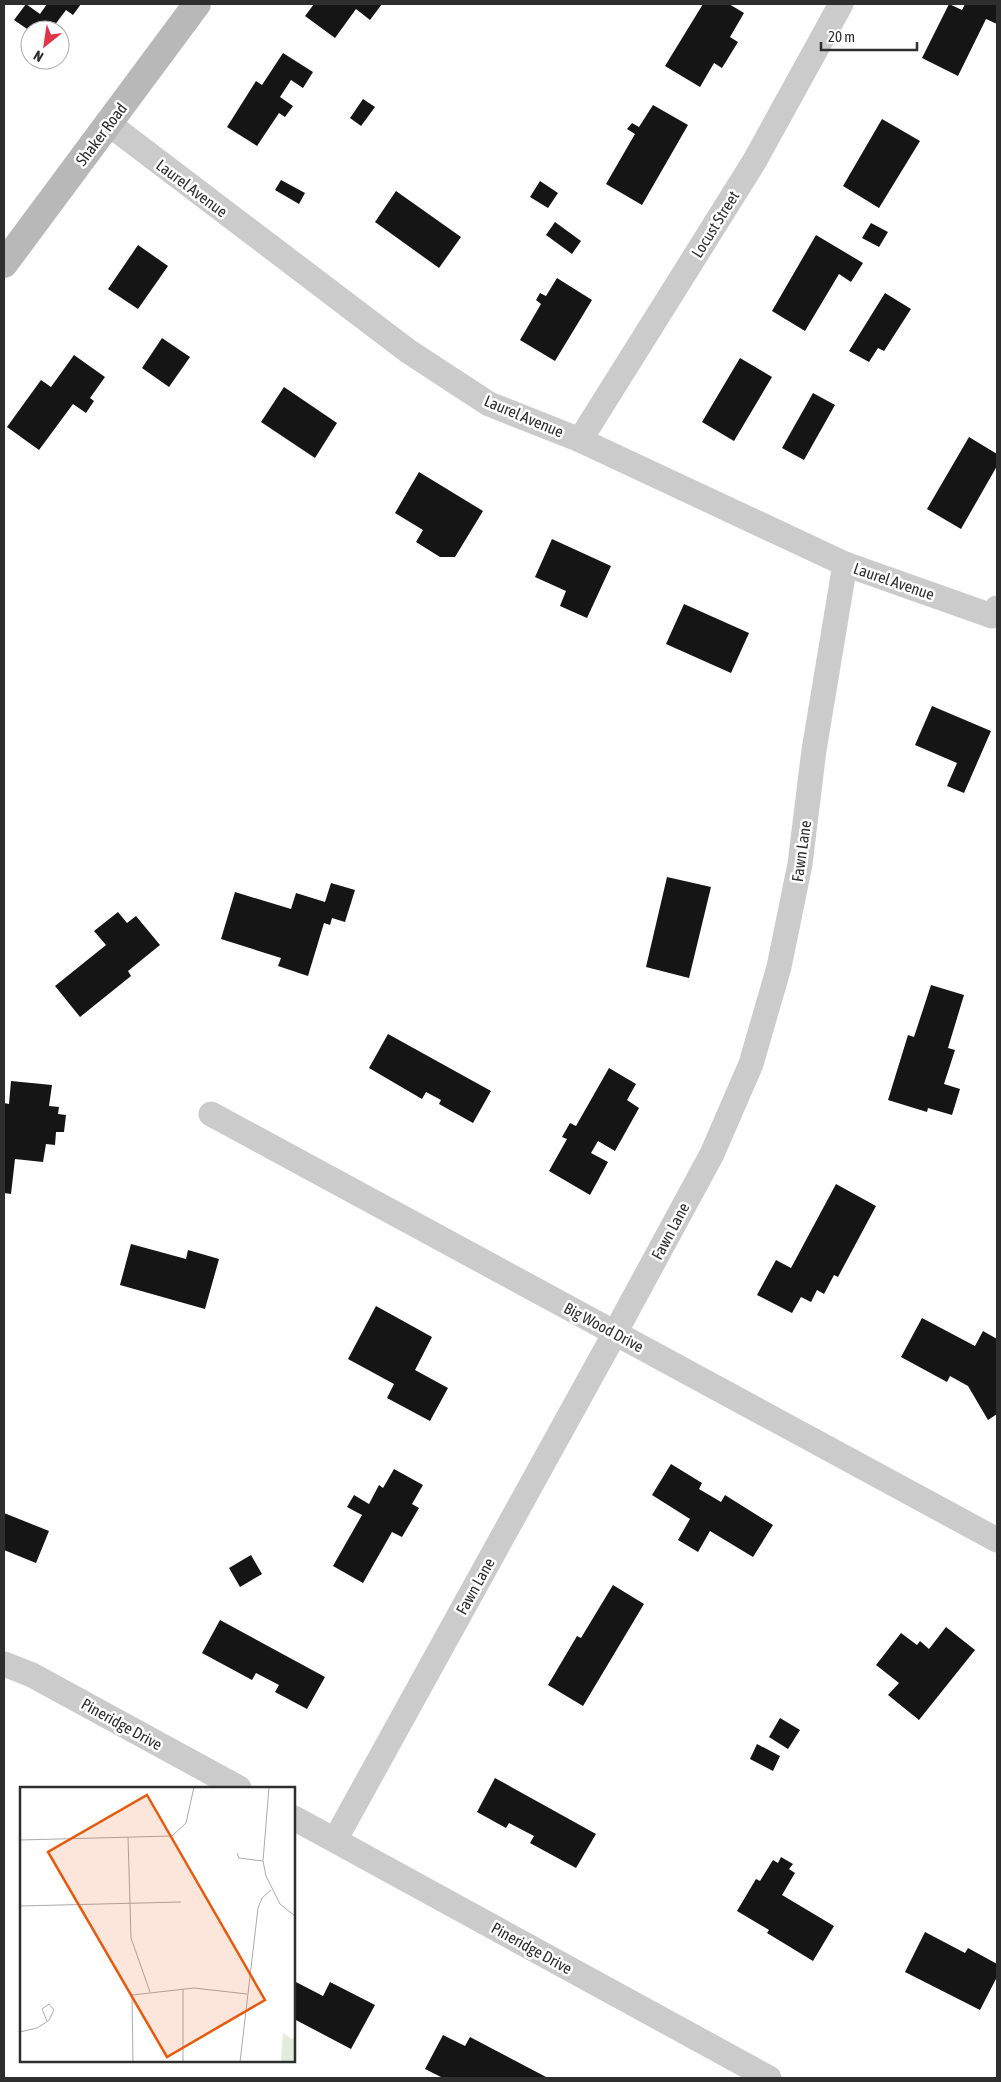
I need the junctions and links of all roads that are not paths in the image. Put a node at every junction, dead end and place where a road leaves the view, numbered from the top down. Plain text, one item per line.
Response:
1 (198, 4) edge
2 (841, 4) edge
3 (109, 124) junction
4 (4, 264) edge
5 (580, 440) junction
6 (844, 564) junction
7 (995, 612) edge
8 (211, 1114) dead end
9 (615, 1333) junction
10 (997, 1540) edge
11 (4, 1664) edge
12 (237, 1787) edge
13 (295, 1819) edge
14 (335, 1840) junction
15 (770, 2078) edge

1 - 3 street, Shaker Road
2 - 5 street, Locust Street
3 - 4 street, Shaker Road
3 - 5 street, Laurel Avenue
5 - 6 street, Laurel Avenue
6 - 7 street, Laurel Avenue
6 - 9 street, Fawn Lane
8 - 9 street, Big Wood Drive
9 - 10 street, Big Wood Drive
9 - 14 street, Fawn Lane
11 - 12 street, Pineridge Drive
13 - 14 street, Pineridge Drive
14 - 15 street, Pineridge Drive

